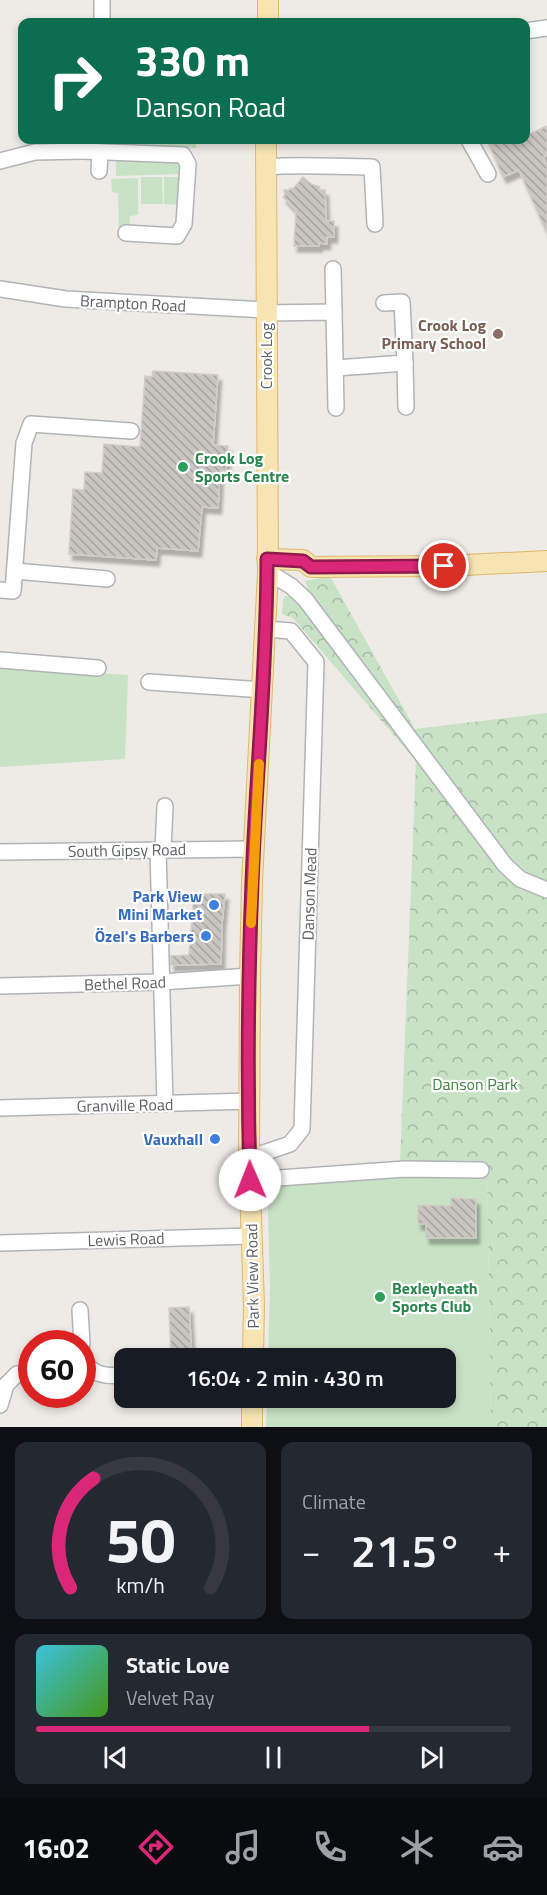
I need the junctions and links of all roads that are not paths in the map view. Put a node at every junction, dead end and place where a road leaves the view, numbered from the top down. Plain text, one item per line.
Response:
1 (102, 0) edge
2 (268, 0) edge
3 (102, 18) edge
4 (268, 18) edge
5 (547, 28) edge
6 (530, 30) edge
7 (266, 144) edge
8 (472, 144) edge
9 (91, 147) edge
10 (0, 161) edge
11 (266, 167) junction
12 (99, 171) dead end
13 (488, 174) dead end
14 (375, 224) dead end
15 (126, 233) dead end
16 (333, 269) dead end
17 (0, 290) edge
18 (384, 303) dead end
19 (266, 311) junction
20 (334, 312) junction
21 (405, 363) junction
22 (336, 368) junction
23 (406, 407) dead end
24 (336, 408) dead end
25 (131, 431) dead end
26 (547, 561) edge
27 (267, 566) junction
28 (15, 571) junction
29 (107, 579) dead end
30 (0, 590) edge
31 (266, 628) junction
32 (0, 660) edge
33 (98, 668) dead end
34 (149, 682) dead end
35 (262, 690) junction
36 (165, 806) dead end
37 (254, 849) junction
38 (161, 850) junction
39 (0, 852) edge
40 (547, 890) edge
41 (250, 976) junction
42 (161, 982) junction
43 (0, 986) edge
44 (249, 1101) junction
45 (165, 1104) junction
46 (0, 1108) edge
47 (249, 1158) junction
48 (481, 1170) dead end
49 (250, 1180) junction
50 (252, 1236) junction
51 (0, 1243) edge
52 (80, 1310) dead end
53 (81, 1330) edge
54 (253, 1348) edge
55 (96, 1372) edge
56 (17, 1374) dead end
57 (114, 1376) edge
58 (0, 1405) edge
59 (252, 1408) edge
60 (252, 1427) edge

1 - 3 street
2 - 4 main road
5 - 6 street
7 - 11 main road, Crook Log
8 - 13 street
9 - 10 street
9 - 12 street
9 - 15 street
11 - 14 street
11 - 19 main road, Crook Log
16 - 20 street
17 - 19 street, Brampton Road
18 - 21 street
19 - 20 street, Brampton Road
19 - 27 main road, Crook Log
20 - 22 street
21 - 22 street
21 - 23 street
22 - 24 street
25 - 28 street
26 - 27 main road
27 - 31 main road, Park View Road
27 - 40 street
28 - 29 street
28 - 30 street
31 - 35 main road, Park View Road
31 - 47 street, Danson Mead
32 - 33 street
34 - 35 street
35 - 37 main road, Park View Road
36 - 38 street
37 - 38 street, South Gipsy Road
37 - 41 main road, Park View Road
38 - 39 street, South Gipsy Road
38 - 42 street
41 - 42 street, Bethel Road
41 - 44 main road, Park View Road
42 - 43 street, Bethel Road
42 - 45 street
44 - 45 street, Granville Road
44 - 47 main road, Park View Road
45 - 46 street, Granville Road
47 - 49 main road, Park View Road
48 - 49 street
49 - 50 main road, Park View Road
50 - 51 street, Lewis Road
50 - 54 main road, Park View Road
52 - 53 street
55 - 57 street
56 - 58 street
59 - 60 main road

